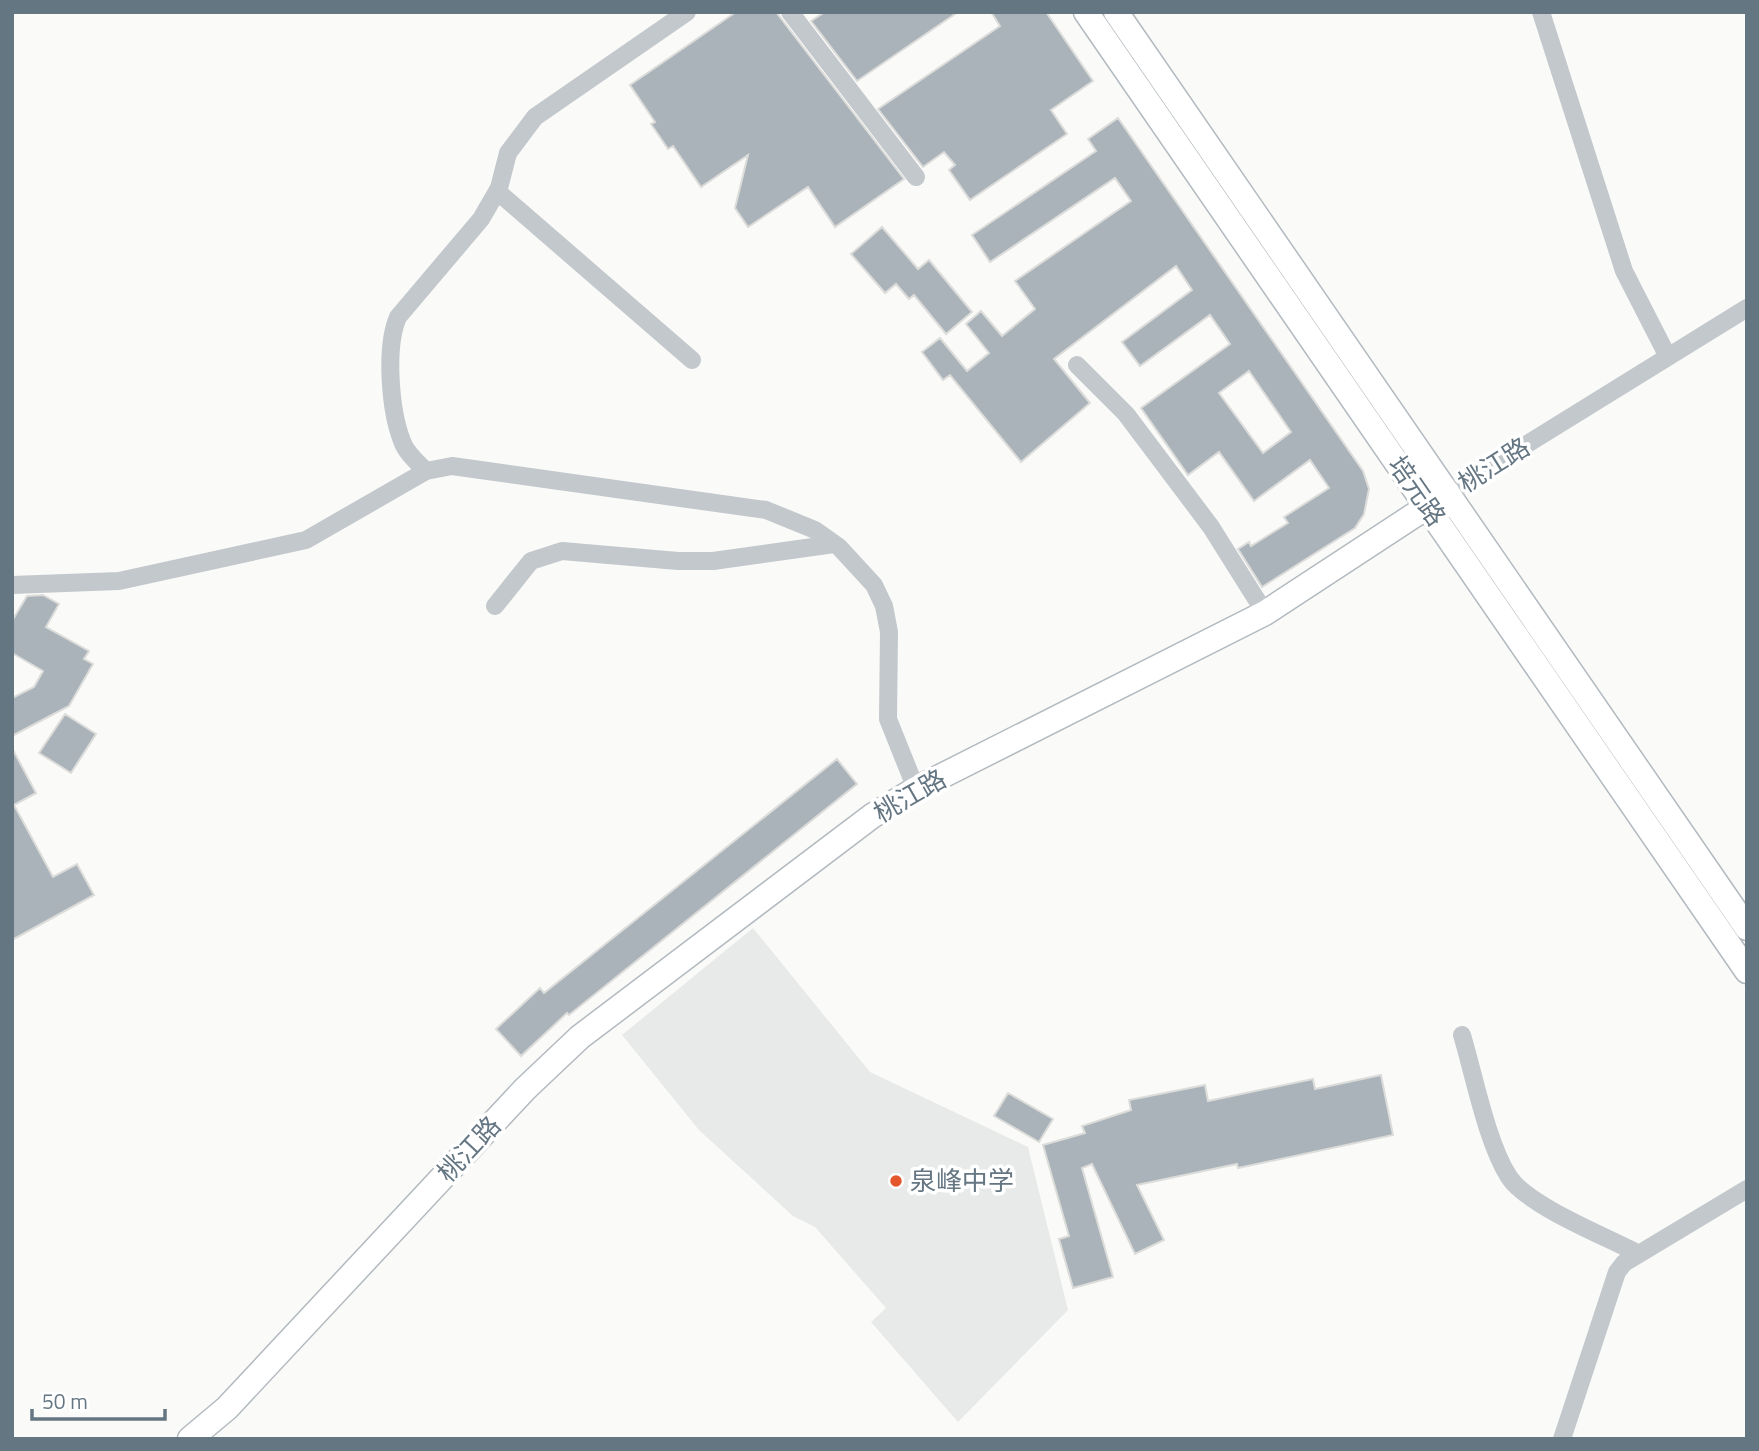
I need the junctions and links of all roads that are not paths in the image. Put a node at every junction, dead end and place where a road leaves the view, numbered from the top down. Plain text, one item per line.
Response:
1 (687, 12) edge
2 (790, 12) edge
3 (1086, 12) edge
4 (1116, 12) edge
5 (1542, 12) edge
6 (916, 177) dead end
7 (498, 192) junction
8 (1747, 308) edge
9 (1668, 357) junction
10 (692, 360) dead end
11 (1077, 365) dead end
12 (426, 471) junction
13 (1438, 500) junction
14 (834, 544) junction
15 (12, 585) edge
16 (495, 606) dead end
17 (1265, 613) junction
18 (916, 789) junction
19 (1747, 928) edge
20 (1747, 971) edge
21 (1462, 1035) dead end
22 (1747, 1189) edge
23 (1637, 1253) junction
24 (190, 1439) edge
25 (1562, 1439) edge

1 - 7 street
2 - 6 street
3 - 13 main road, 培元路
4 - 13 main road, 培元路
5 - 9 street
7 - 10 street
7 - 12 street
8 - 9 street, 桃江路
9 - 13 street, 桃江路
11 - 17 street
12 - 14 street
12 - 15 street
13 - 17 main road, 桃江路
13 - 19 main road, 培元路
13 - 20 main road, 培元路
14 - 16 street
14 - 18 street
17 - 18 main road, 桃江路
18 - 24 main road, 桃江路
21 - 23 street
22 - 23 street
23 - 25 street

